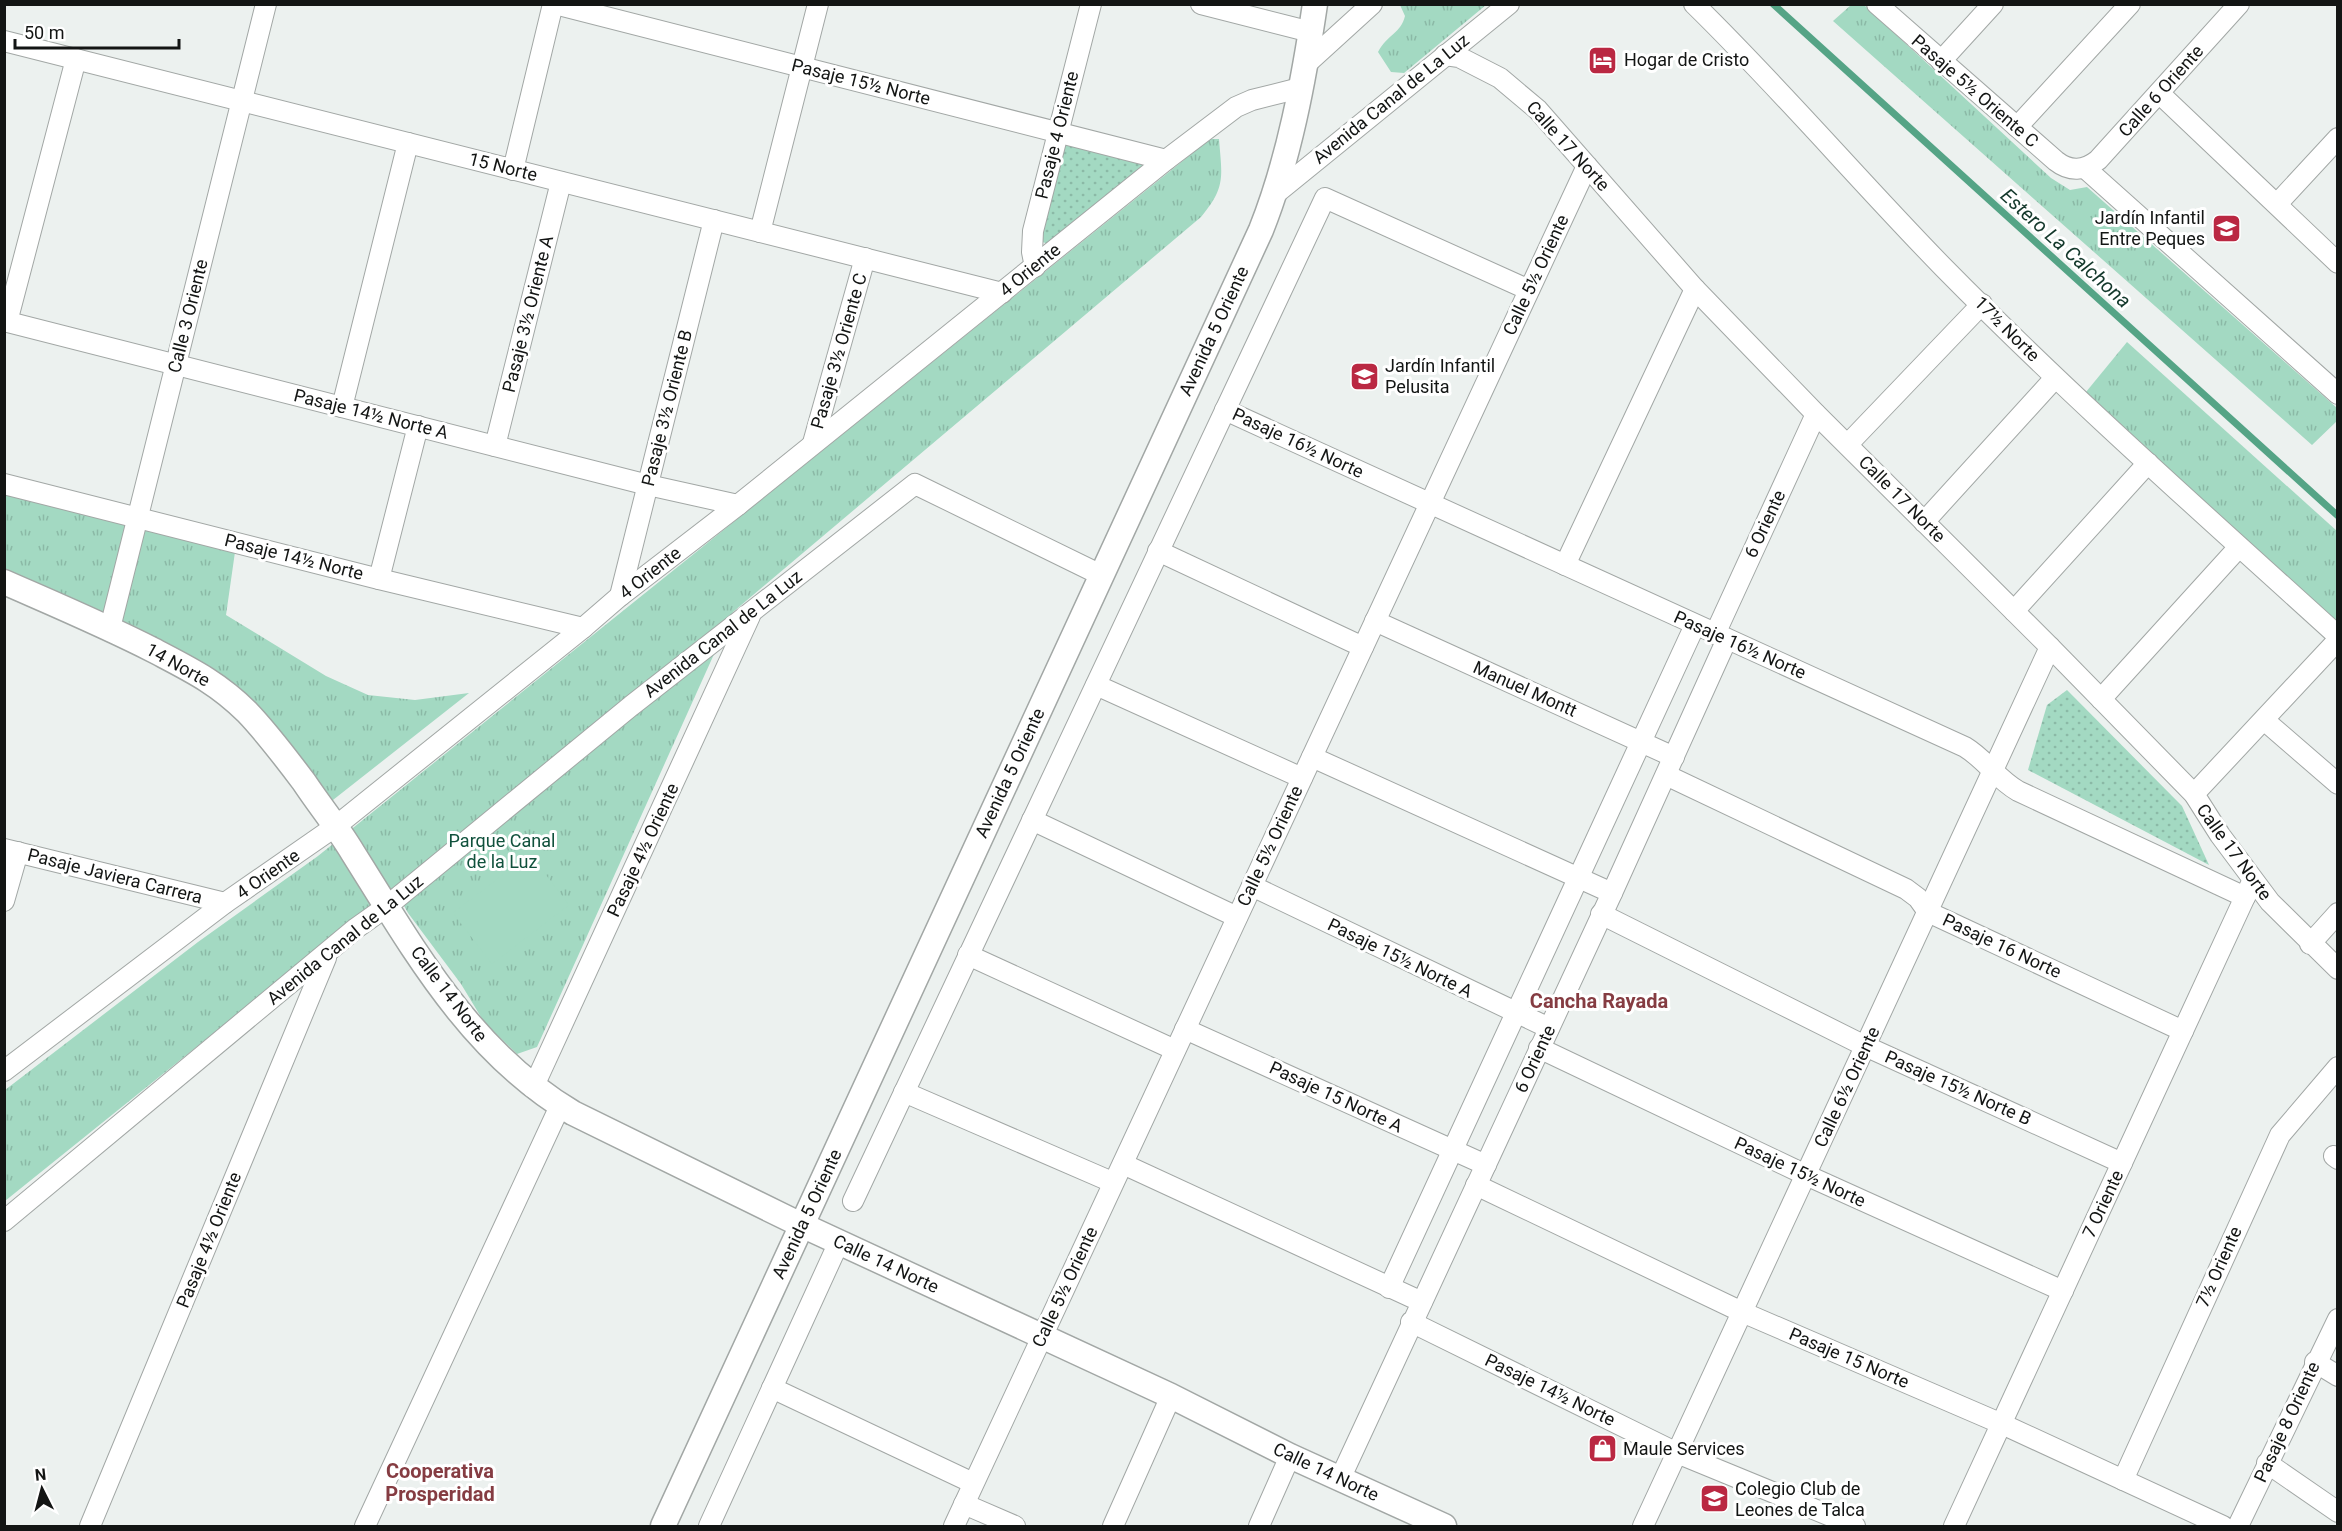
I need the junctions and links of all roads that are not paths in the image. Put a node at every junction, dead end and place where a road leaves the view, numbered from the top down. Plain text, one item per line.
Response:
1 (266, 4) edge
2 (554, 4) edge
3 (818, 4) edge
4 (1091, 4) edge
5 (1201, 4) edge
6 (1316, 4) edge
7 (1372, 4) edge
8 (1509, 4) edge
9 (1694, 4) edge
10 (1877, 4) edge
11 (1993, 4) edge
12 (2130, 4) edge
13 (2239, 4) edge
14 (1311, 32) junction
15 (4, 41) edge
16 (1445, 55) junction
17 (76, 60) junction
18 (1941, 61) junction
19 (1305, 64) junction
20 (802, 67) junction
21 (1300, 88) junction
22 (2159, 93) junction
23 (242, 101) junction
24 (2017, 127) junction
25 (1058, 132) junction
26 (2337, 138) edge
27 (408, 143) junction
28 (1166, 160) junction
29 (1587, 166) junction
30 (2081, 169) junction
31 (513, 170) junction
32 (561, 182) junction
33 (1274, 195) junction
34 (2277, 204) junction
35 (714, 220) junction
36 (760, 232) junction
37 (865, 258) junction
38 (2337, 262) edge
39 (1035, 267) junction
40 (1695, 289) junction
41 (1529, 290) junction
42 (1002, 293) junction
43 (1982, 304) junction
44 (6, 322) edge
45 (176, 365) junction
46 (2055, 378) junction
47 (2337, 393) edge
48 (342, 407) junction
49 (1225, 410) junction
50 (1816, 414) junction
51 (418, 426) junction
52 (813, 443) junction
53 (1848, 444) junction
54 (495, 446) junction
55 (2148, 463) junction
56 (4, 484) edge
57 (648, 485) junction
58 (1430, 503) junction
59 (738, 505) junction
60 (137, 518) junction
61 (1924, 522) junction
62 (2239, 547) junction
63 (1158, 551) junction
64 (1565, 565) junction
65 (1101, 575) junction
66 (380, 579) junction
67 (4, 582) edge
68 (620, 596) junction
69 (752, 611) junction
70 (2014, 611) junction
71 (1375, 621) junction
72 (1695, 625) junction
73 (110, 628) junction
74 (584, 628) junction
75 (1721, 636) junction
76 (2337, 638) edge
77 (1363, 647) junction
78 (2050, 647) junction
79 (1096, 685) junction
80 (2101, 699) junction
81 (2264, 720) junction
82 (1641, 741) junction
83 (1312, 757) junction
84 (1670, 766) junction
85 (1993, 771) junction
86 (1302, 778) junction
87 (2337, 784) edge
88 (2194, 794) junction
89 (1032, 820) junction
90 (336, 826) junction
91 (11, 851) edge
92 (1579, 878) junction
93 (1252, 886) junction
94 (2249, 889) junction
95 (1612, 893) junction
96 (4, 901) edge
97 (225, 903) junction
98 (386, 907) junction
99 (1928, 912) junction
100 (2337, 913) edge
101 (1601, 914) junction
102 (1238, 916) junction
103 (2310, 944) junction
104 (327, 954) junction
105 (968, 956) junction
106 (2337, 969) edge
107 (1516, 1013) junction
108 (1549, 1028) junction
109 (1185, 1029) junction
110 (2183, 1031) junction
111 (1865, 1046) junction
112 (1539, 1048) junction
113 (1175, 1050) junction
114 (2337, 1067) edge
115 (4, 1071) edge
116 (533, 1088) junction
117 (904, 1092) junction
118 (560, 1106) junction
119 (1452, 1150) junction
120 (2122, 1163) junction
121 (1123, 1164) junction
122 (1486, 1166) junction
123 (1806, 1175) junction
124 (1112, 1182) junction
125 (1476, 1185) junction
126 (853, 1201) dead end
127 (4, 1221) edge
128 (802, 1225) junction
129 (839, 1242) junction
130 (1389, 1288) junction
131 (2063, 1291) junction
132 (1422, 1302) junction
133 (1742, 1312) junction
134 (2337, 1319) edge
135 (1412, 1322) junction
136 (1042, 1337) junction
137 (2315, 1362) junction
138 (2337, 1376) edge
139 (772, 1388) junction
140 (1172, 1396) junction
141 (2002, 1424) junction
142 (1677, 1453) junction
143 (1290, 1456) junction
144 (2267, 1463) junction
145 (1340, 1479) junction
146 (2123, 1480) junction
147 (973, 1483) junction
148 (964, 1504) junction
149 (2337, 1512) edge
150 (1435, 1525) edge
151 (710, 1526) edge
152 (90, 1527) edge
153 (365, 1527) edge
154 (663, 1527) edge
155 (954, 1527) edge
156 (1015, 1527) edge
157 (1113, 1527) edge
158 (1259, 1527) edge
159 (1643, 1527) edge
160 (1855, 1527) edge
161 (1954, 1527) edge
162 (2223, 1527) edge
163 (2238, 1527) edge

1 - 23 street, Calle 3 Oriente
2 - 20 street, Pasaje 15½ Norte
2 - 31 street
3 - 20 street
4 - 25 street, Pasaje 4 Oriente
5 - 14 street
6 - 14 street, Avenida 5 Oriente
7 - 19 street
8 - 16 street, Avenida Canal de La Luz
9 - 43 street, 17½ Norte
10 - 18 street, Pasaje 5½ Oriente C
11 - 18 street
12 - 24 street
13 - 22 street, Calle 6 Oriente
14 - 19 street, Avenida 5 Oriente
15 - 17 street, 15 Norte
16 - 29 street, Calle 17 Norte
16 - 33 street, Avenida Canal de La Luz
17 - 23 street, 15 Norte
17 - 44 street
18 - 24 street, Pasaje 5½ Oriente C
19 - 21 street, Avenida 5 Oriente
20 - 25 street, Pasaje 15½ Norte
20 - 36 street
21 - 28 street, 4 Oriente
21 - 33 street, Avenida 5 Oriente
22 - 30 street, Calle 6 Oriente
22 - 34 street
23 - 27 street, 15 Norte
23 - 45 street, Calle 3 Oriente
24 - 30 street, Pasaje 5½ Oriente C
25 - 28 street, Pasaje 15½ Norte
25 - 39 street, Pasaje 4 Oriente
26 - 34 street
27 - 31 street, 15 Norte
27 - 48 street
28 - 39 street, 4 Oriente
29 - 40 street, Calle 17 Norte
29 - 41 street, Calle 5½ Oriente
30 - 47 street, Pasaje 5½ Oriente C
31 - 32 street, 15 Norte
32 - 35 street, 15 Norte
32 - 54 street, Pasaje 3½ Oriente A
33 - 65 street, Avenida 5 Oriente
34 - 38 street
35 - 36 street, 15 Norte
35 - 57 street, Pasaje 3½ Oriente B
36 - 37 street, 15 Norte
37 - 42 street, 15 Norte
37 - 52 street, Pasaje 3½ Oriente C
39 - 42 street, 4 Oriente
40 - 50 street, Calle 17 Norte
40 - 64 street
41 - 49 street
41 - 58 street, Calle 5½ Oriente
42 - 52 street, 4 Oriente
43 - 46 street, 17½ Norte
43 - 53 street
44 - 45 street, Pasaje 14½ Norte A
45 - 48 street, Pasaje 14½ Norte A
45 - 60 street, Calle 3 Oriente
46 - 55 street, 17½ Norte
46 - 61 street
48 - 51 street, Pasaje 14½ Norte A
49 - 58 street, Pasaje 16½ Norte
49 - 63 street
50 - 53 street, Calle 17 Norte
50 - 75 street, 6 Oriente
51 - 54 street, Pasaje 14½ Norte A
51 - 66 street
52 - 59 street, 4 Oriente
53 - 61 street, Calle 17 Norte
54 - 57 street, Pasaje 14½ Norte A
55 - 62 street, 17½ Norte
55 - 70 street
56 - 60 street, Pasaje 14½ Norte
57 - 59 street, Pasaje 14½ Norte A
57 - 68 street, Pasaje 3½ Oriente B
58 - 64 street, Pasaje 16½ Norte
58 - 71 street, Calle 5½ Oriente
59 - 68 street, 4 Oriente
60 - 66 street, Pasaje 14½ Norte
60 - 73 street, Calle 3 Oriente
61 - 70 street, Calle 17 Norte
62 - 76 street, 17½ Norte
62 - 80 street
63 - 77 street
63 - 79 street
64 - 72 street, Pasaje 16½ Norte
65 - 69 street, Avenida Canal de La Luz
65 - 128 street, Avenida 5 Oriente
66 - 74 street, Pasaje 14½ Norte
67 - 73 street, 14 Norte
68 - 74 street, 4 Oriente
69 - 98 street, Avenida Canal de La Luz
69 - 116 street, Pasaje 4½ Oriente
70 - 78 street, Calle 17 Norte
71 - 77 street, Calle 5½ Oriente
71 - 82 street, Manuel Montt
72 - 75 street, Pasaje 16½ Norte
72 - 82 street, 6 Oriente
73 - 90 street, 14 Norte
74 - 90 street, 4 Oriente
75 - 84 street, 6 Oriente
75 - 85 street, Pasaje 16½ Norte
76 - 81 street
77 - 83 street, Calle 5½ Oriente
78 - 80 street, Calle 17 Norte
78 - 85 street, Calle 6½ Oriente
79 - 86 street
79 - 89 street
80 - 88 street, Calle 17 Norte
81 - 87 street
81 - 88 street
82 - 84 street, Manuel Montt
82 - 92 street, 6 Oriente
83 - 86 street, Calle 5½ Oriente
83 - 92 street
84 - 95 street, 6 Oriente
84 - 99 street, Pasaje 16 Norte
85 - 94 street, Pasaje 16½ Norte
85 - 99 street, Calle 6½ Oriente
86 - 93 street, Calle 5½ Oriente
88 - 94 street, Calle 17 Norte
89 - 102 street
89 - 105 street
90 - 97 street, 4 Oriente
90 - 98 street, Calle 14 Norte
91 - 96 street
91 - 97 street, Pasaje Javiera Carrera
92 - 95 street
92 - 107 street, 6 Oriente
93 - 102 street, Calle 5½ Oriente
93 - 107 street, Pasaje 15½ Norte A
94 - 103 street, Calle 17 Norte
94 - 110 street, 7 Oriente
95 - 101 street, 6 Oriente
97 - 115 street, 4 Oriente
98 - 104 street, Avenida Canal de La Luz
98 - 116 street, Calle 14 Norte
99 - 110 street, Pasaje 16 Norte
99 - 111 street, Calle 6½ Oriente
100 - 103 street
101 - 108 street, 6 Oriente
101 - 111 street, Pasaje 15½ Norte B
102 - 109 street, Calle 5½ Oriente
103 - 106 street, Calle 17 Norte
104 - 127 street, Avenida Canal de La Luz
104 - 152 street, Pasaje 4½ Oriente
105 - 113 street
105 - 117 street
107 - 108 street, Pasaje 15½ Norte A
107 - 119 street, 6 Oriente
108 - 112 street, 6 Oriente
109 - 113 street, Calle 5½ Oriente
109 - 119 street, Pasaje 15 Norte A
110 - 120 street, 7 Oriente
111 - 120 street, Pasaje 15½ Norte B
111 - 123 street, Calle 6½ Oriente
112 - 122 street, 6 Oriente
112 - 123 street, Pasaje 15½ Norte
113 - 121 street, Calle 5½ Oriente
114 - 146 street, 7½ Oriente
116 - 118 street, Calle 14 Norte
117 - 124 street
117 - 126 street
118 - 128 street, Calle 14 Norte
118 - 153 street
119 - 122 street, Pasaje 15 Norte A
119 - 130 street, 6 Oriente
120 - 131 street, 7 Oriente
121 - 124 street, Calle 5½ Oriente
121 - 130 street
122 - 125 street, 6 Oriente
123 - 131 street, Pasaje 15½ Norte
123 - 133 street, Calle 6½ Oriente
124 - 136 street, Calle 5½ Oriente
125 - 132 street, 6 Oriente
125 - 133 street, Pasaje 15 Norte
128 - 129 street, Calle 14 Norte
128 - 154 street, Avenida 5 Oriente
129 - 136 street, Calle 14 Norte
129 - 139 street
130 - 132 street
131 - 141 street, 7 Oriente
132 - 135 street, 6 Oriente
133 - 141 street, Pasaje 15 Norte
133 - 142 street, Calle 6½ Oriente
134 - 137 street, Pasaje 8 Oriente
135 - 142 street, Pasaje 14½ Norte
135 - 145 street, 6 Oriente
136 - 140 street, Calle 14 Norte
136 - 147 street, Calle 5½ Oriente
137 - 138 street
137 - 144 street, Pasaje 8 Oriente
139 - 147 street
139 - 151 street
140 - 143 street, Calle 14 Norte
140 - 157 street
141 - 146 street, Pasaje 15 Norte
141 - 161 street, 7 Oriente
142 - 159 street, Calle 6½ Oriente
142 - 160 street, Pasaje 14½ Norte
143 - 145 street, Calle 14 Norte
143 - 158 street
144 - 149 street
144 - 163 street, Pasaje 8 Oriente
145 - 150 street, Calle 14 Norte
146 - 162 street, Pasaje 15 Norte
147 - 148 street, Calle 5½ Oriente
148 - 155 street, Calle 5½ Oriente
148 - 156 street

